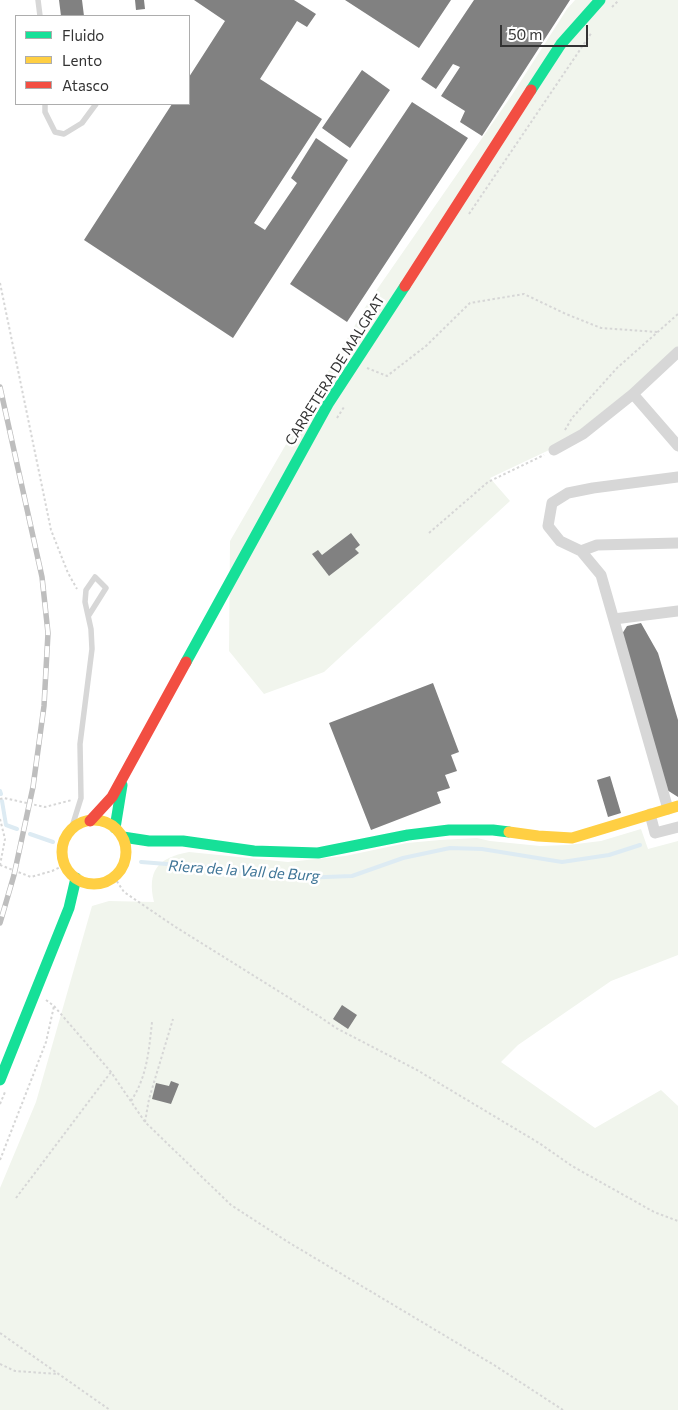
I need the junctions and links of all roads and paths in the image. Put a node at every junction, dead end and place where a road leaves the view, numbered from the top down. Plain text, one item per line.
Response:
1 (38, 0) edge
2 (600, 0) edge
3 (619, 0) edge
4 (607, 13) dead end
5 (40, 15) edge
6 (596, 26) dead end
7 (45, 105) edge
8 (95, 105) edge
9 (464, 221) dead end
10 (0, 283) edge
11 (678, 314) edge
12 (658, 332) junction
13 (678, 352) edge
14 (367, 368) dead end
15 (633, 394) junction
16 (347, 401) dead end
17 (338, 418) dead end
18 (678, 446) edge
19 (554, 450) junction
20 (678, 477) edge
21 (429, 533) dead end
22 (678, 543) edge
23 (581, 552) junction
24 (85, 602) junction
25 (678, 611) edge
26 (89, 615) junction
27 (614, 619) junction
28 (124, 775) junction
29 (80, 798) junction
30 (0, 799) edge
31 (673, 807) edge
32 (650, 814) junction
33 (0, 819) edge
34 (90, 821) junction
35 (678, 827) edge
36 (71, 830) junction
37 (121, 837) junction
38 (0, 865) edge
39 (65, 865) junction
40 (114, 877) junction
41 (76, 878) junction
42 (92, 884) junction
43 (69, 908) junction
44 (46, 999) dead end
45 (54, 1006) junction
46 (173, 1019) dead end
47 (152, 1022) dead end
48 (111, 1072) junction
49 (0, 1080) edge
50 (131, 1101) junction
51 (145, 1122) junction
52 (0, 1160) edge
53 (16, 1198) dead end
54 (678, 1221) edge
55 (0, 1333) edge
56 (0, 1364) edge
57 (60, 1374) junction
58 (110, 1410) edge
59 (563, 1410) edge

1 - 5 lane
2 - 28 street, CARRETERA DE MALGRAT
3 - 4 path
6 - 9 path
7 - 8 lane
10 - 24 path
11 - 12 path
12 - 14 path
12 - 19 path
13 - 15 street
15 - 18 street
15 - 19 street
16 - 17 path
19 - 21 path
20 - 23 street
22 - 23 street
23 - 27 street
24 - 26 lane
24 - 26 lane
25 - 27 street
26 - 29 lane
27 - 31 street
28 - 34 street, CARRETERA DE MALGRAT
28 - 37 street, CARRETERA DE MALGRAT
29 - 30 path
29 - 36 lane
31 - 32 street
32 - 35 street
32 - 37 street
33 - 38 path
34 - 36 street
34 - 37 street
36 - 39 street
37 - 40 street
38 - 39 path
39 - 41 street
40 - 42 street
40 - 54 path
41 - 42 street
41 - 43 street
42 - 43 street
43 - 49 street
44 - 45 path
45 - 48 path
45 - 52 path
46 - 51 path
47 - 50 path
48 - 50 path
48 - 53 path
50 - 51 path
51 - 59 path
55 - 57 path
56 - 57 path
57 - 58 path

